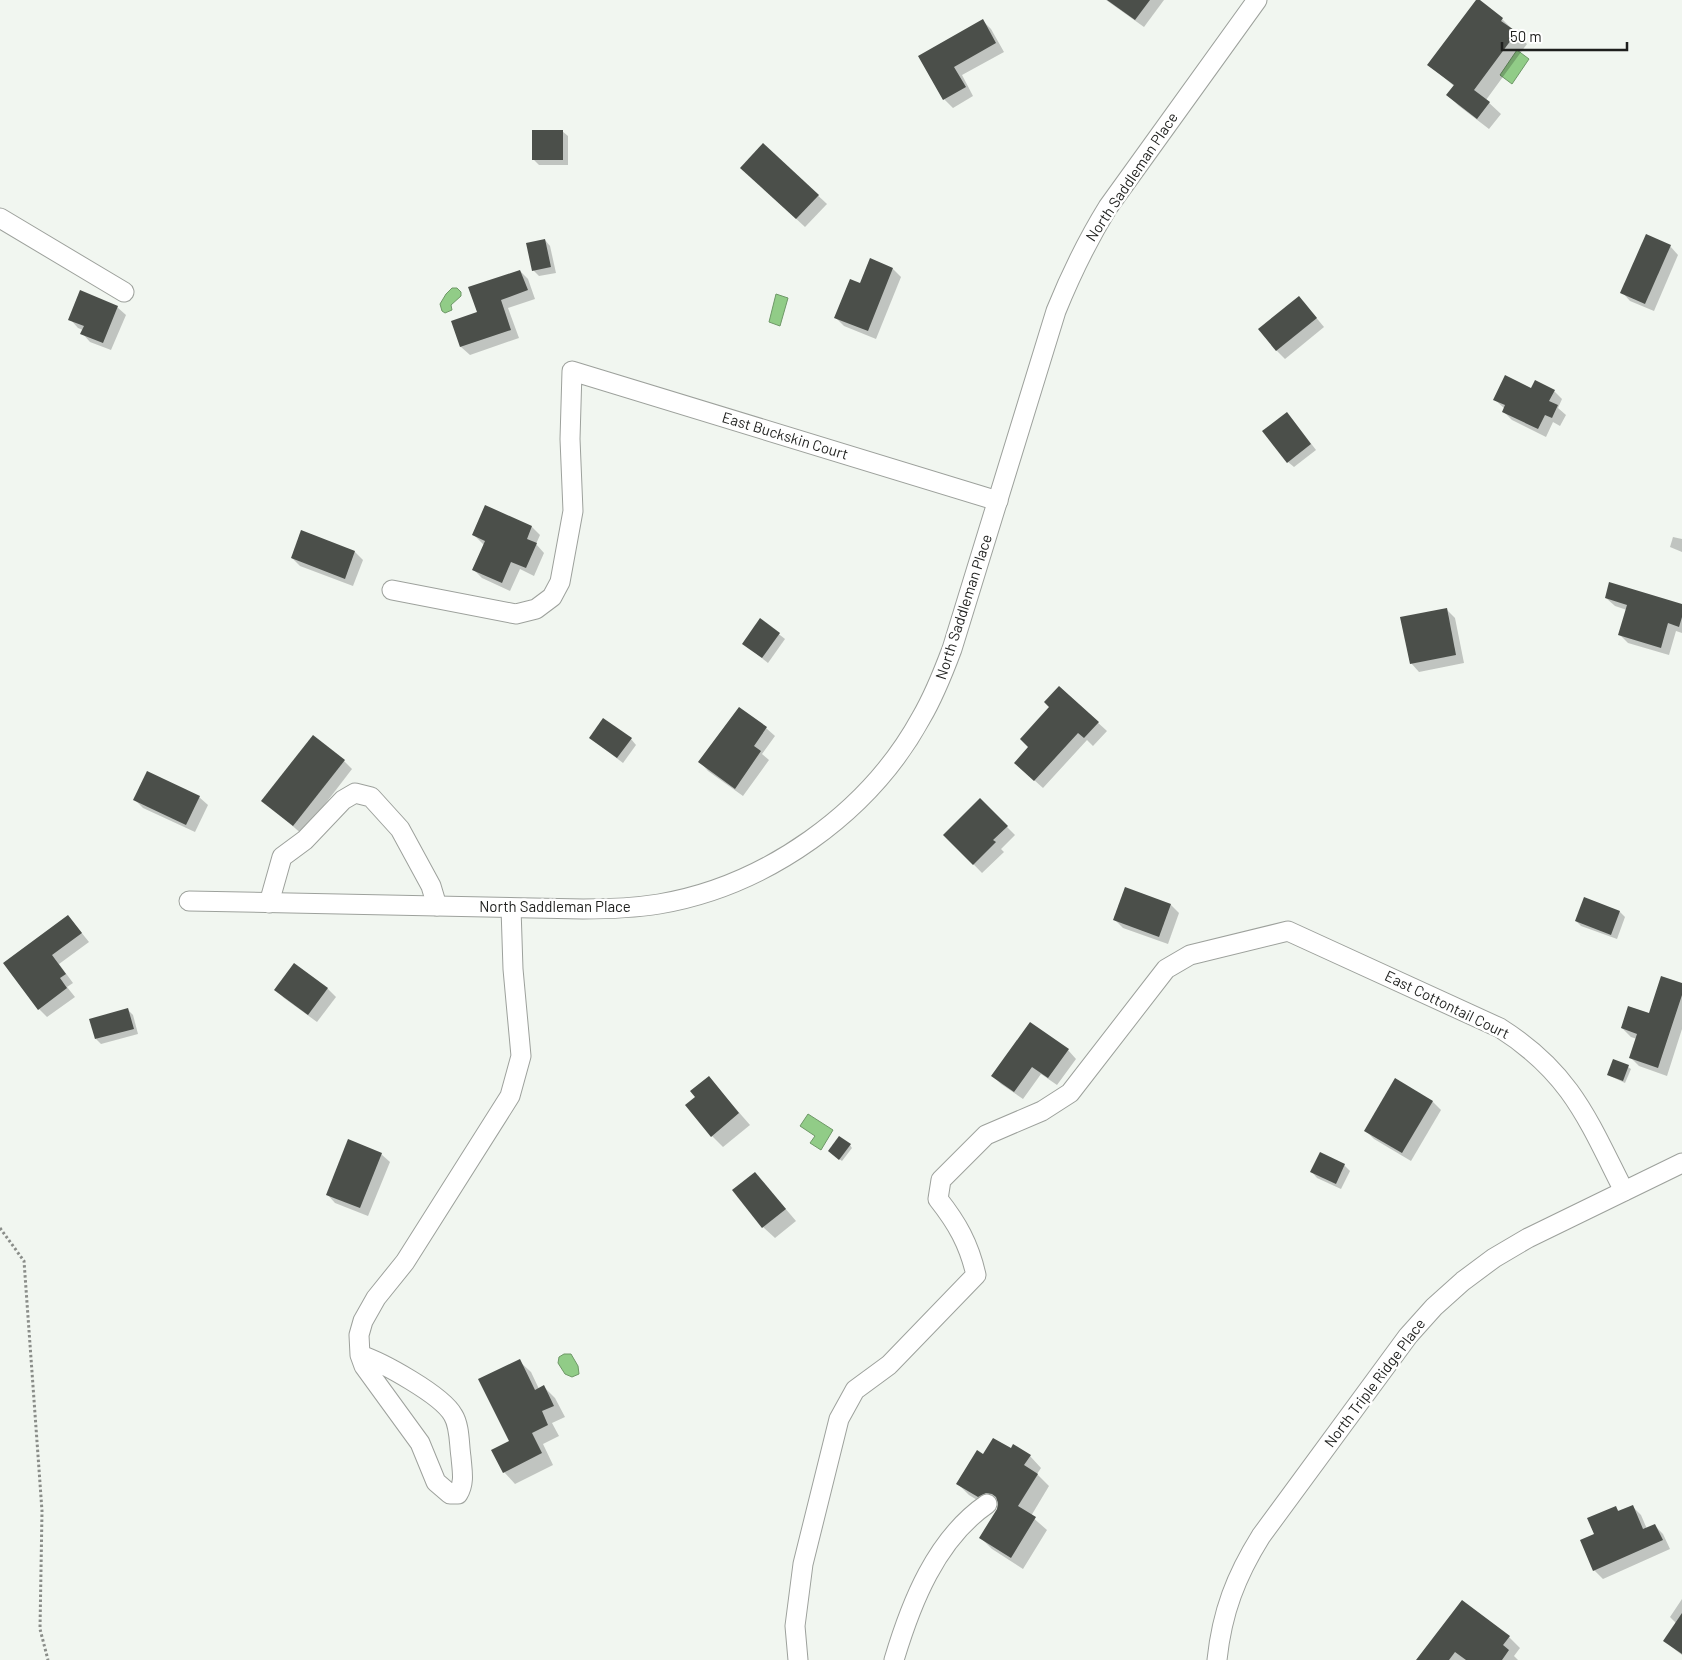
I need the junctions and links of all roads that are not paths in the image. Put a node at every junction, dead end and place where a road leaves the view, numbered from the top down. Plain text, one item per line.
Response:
1 (1257, 0) edge
2 (0, 218) edge
3 (124, 292) dead end
4 (998, 501) junction
5 (392, 590) dead end
6 (189, 901) dead end
7 (269, 903) junction
8 (437, 906) junction
9 (512, 908) junction
10 (1682, 1163) edge
11 (1624, 1191) junction
12 (360, 1355) junction
13 (987, 1504) dead end
14 (798, 1660) edge
15 (894, 1660) edge
16 (1218, 1660) edge

1 - 4 street, North Saddleman Place
2 - 3 street
4 - 5 street, East Buckskin Court
4 - 9 street, North Saddleman Place
6 - 7 street, North Saddleman Place
7 - 8 street, North Saddleman Place
7 - 8 street
8 - 9 street, North Saddleman Place
9 - 12 street
10 - 11 street, North Triple Ridge Place
11 - 14 street, East Cottontail Court
11 - 16 street, North Triple Ridge Place
12 - 12 street
13 - 15 street

